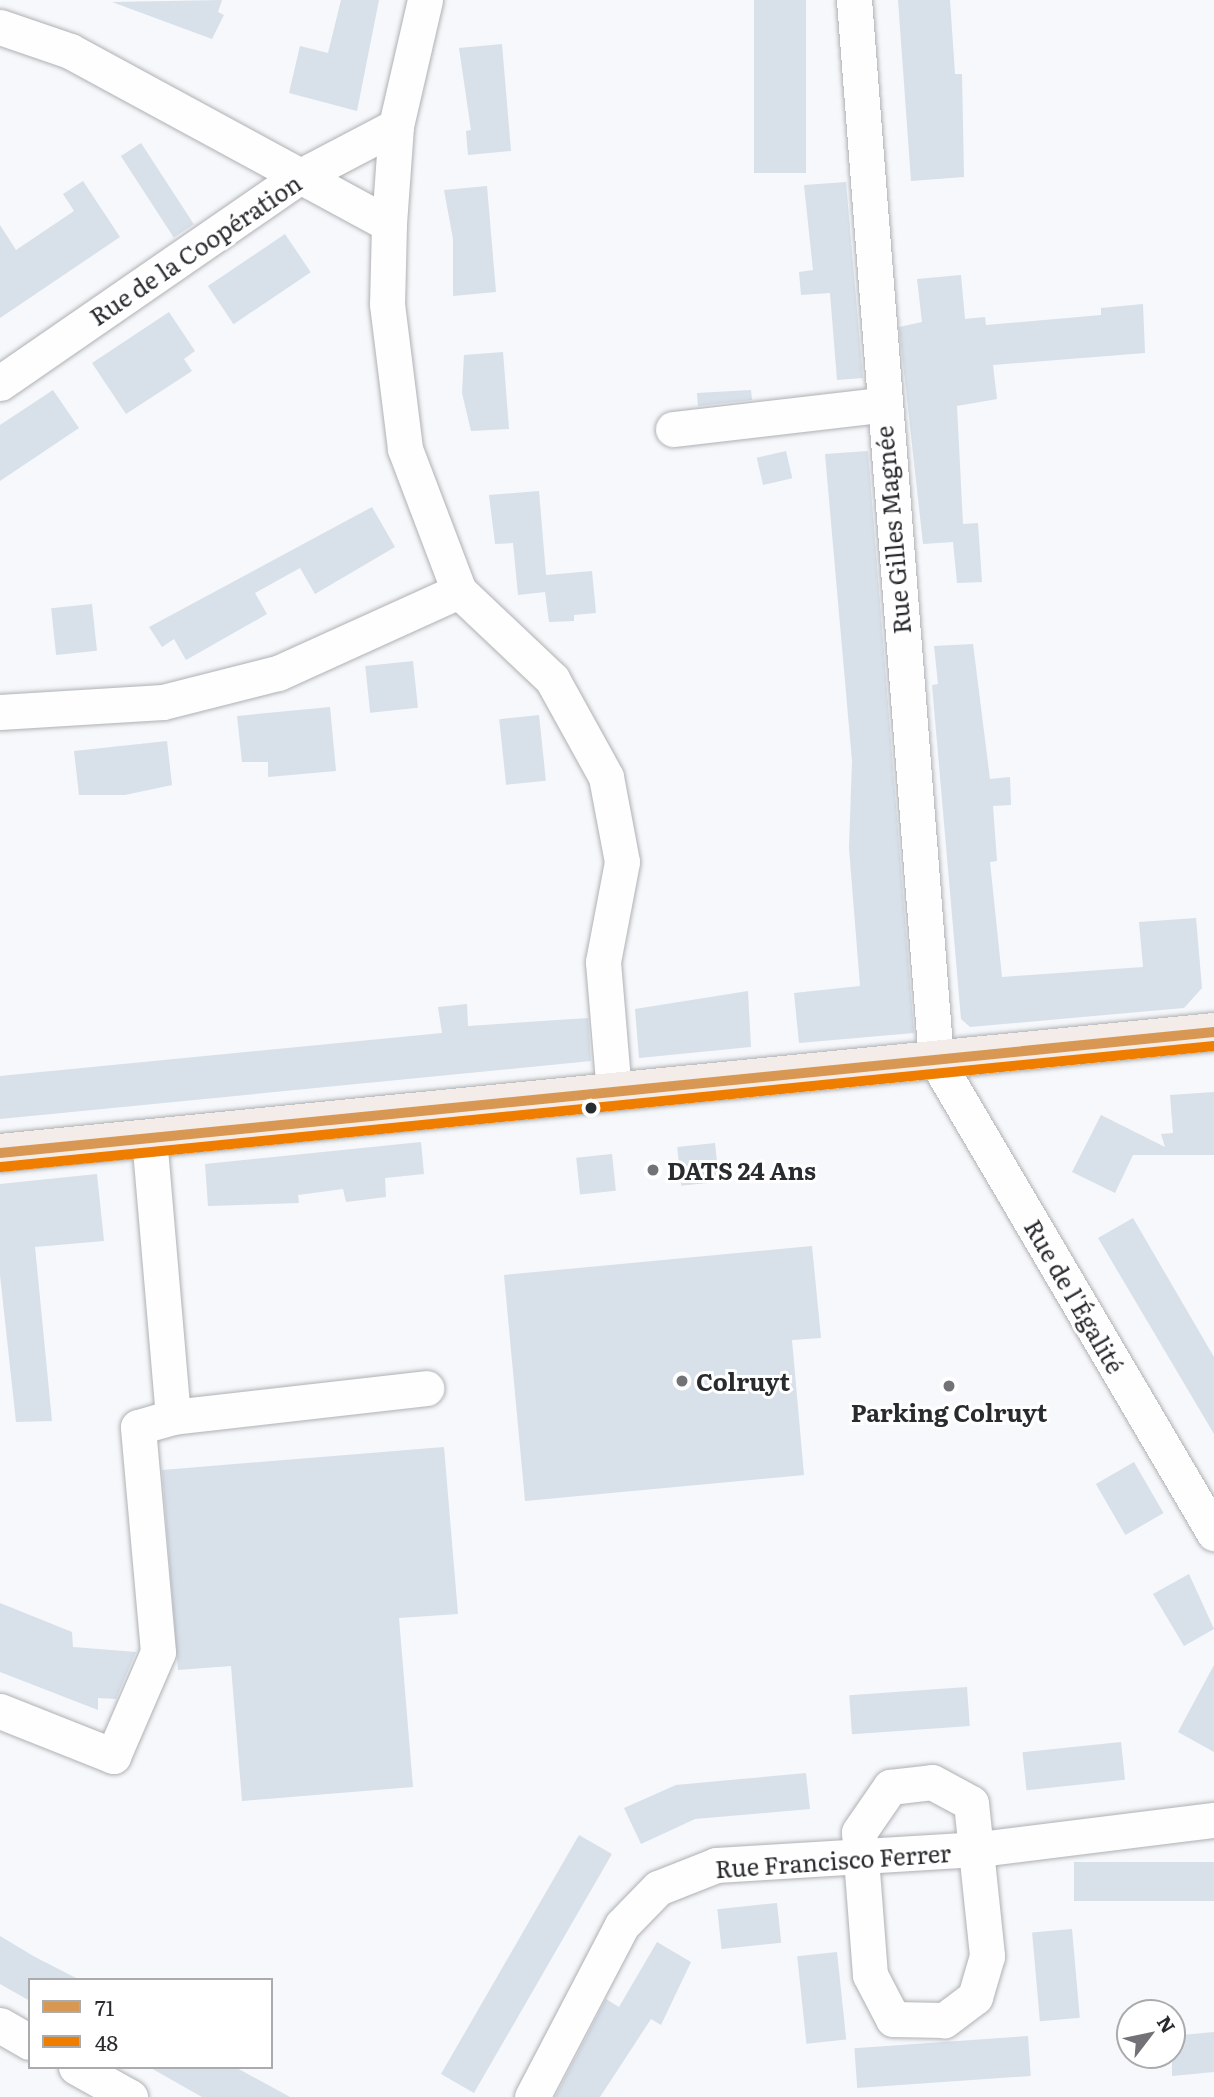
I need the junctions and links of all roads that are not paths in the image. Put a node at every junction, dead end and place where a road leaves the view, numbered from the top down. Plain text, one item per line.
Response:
1 (425, 0) edge
2 (854, 0) edge
3 (0, 27) edge
4 (396, 126) junction
5 (297, 178) junction
6 (388, 224) junction
7 (0, 383) edge
8 (881, 405) junction
9 (674, 429) dead end
10 (459, 591) junction
11 (0, 712) edge
12 (1214, 1032) edge
13 (936, 1060) junction
14 (614, 1092) junction
15 (149, 1139) junction
16 (0, 1153) edge
17 (426, 1388) dead end
18 (173, 1417) junction
19 (1214, 1533) edge
20 (0, 1711) edge
21 (1214, 1820) edge
22 (980, 1849) junction
23 (862, 1857) junction
24 (0, 2025) edge
25 (28, 2041) edge
26 (80, 2069) edge
27 (130, 2097) edge
28 (532, 2097) edge

1 - 4 street
2 - 8 street, Rue Gilles Magnée
3 - 5 street
4 - 5 street, Rue de la Coopération
4 - 6 street
5 - 6 street
5 - 7 street, Rue de la Coopération
6 - 10 street
8 - 9 street
8 - 13 street, Rue Gilles Magnée
10 - 11 street
10 - 14 street
12 - 13 main road
13 - 14 main road
13 - 19 street, Rue de l'Égalité
14 - 15 main road
15 - 16 main road
15 - 18 street
17 - 18 street
18 - 20 street
21 - 22 street, Rue Francisco Ferrer
22 - 23 street, Rue Francisco Ferrer
22 - 23 street
22 - 23 street
23 - 28 street, Rue Francisco Ferrer
24 - 25 street
26 - 27 street

